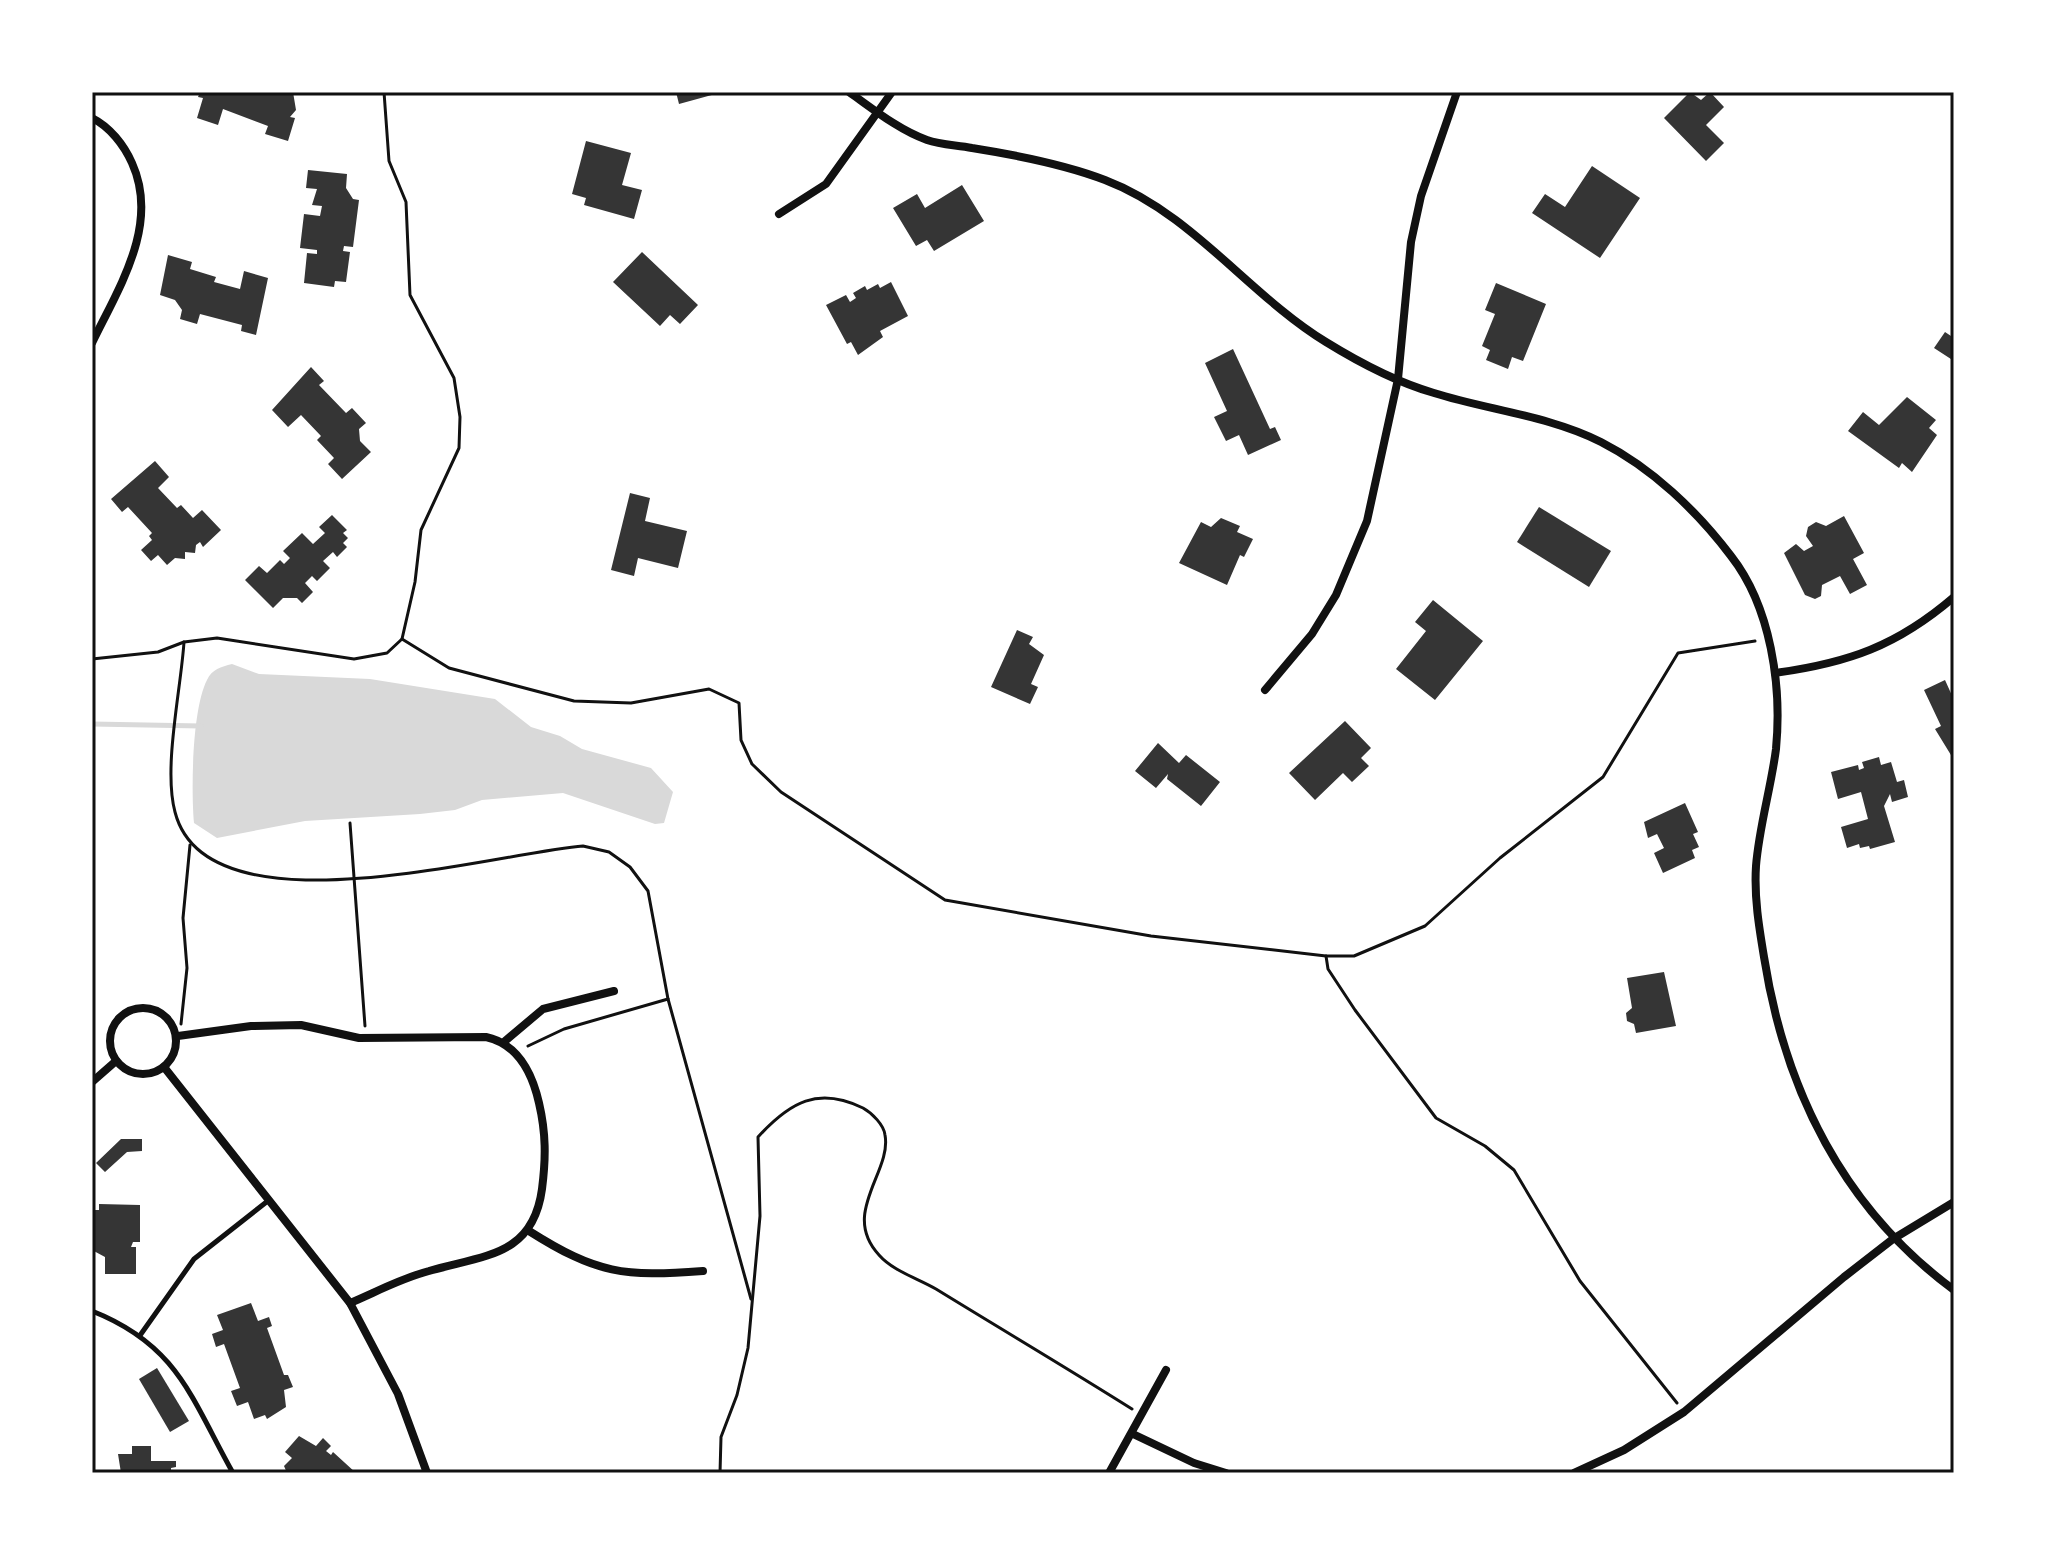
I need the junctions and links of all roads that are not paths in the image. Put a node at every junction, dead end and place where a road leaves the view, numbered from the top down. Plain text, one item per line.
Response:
1 (849, 92) edge
2 (892, 92) edge
3 (1457, 92) edge
4 (879, 113) junction
5 (92, 118) edge
6 (779, 214) dead end
7 (92, 343) edge
8 (1398, 379) junction
9 (1954, 597) edge
10 (1775, 673) junction
11 (1265, 690) dead end
12 (614, 991) dead end
13 (178, 1036) junction
14 (505, 1041) junction
15 (116, 1061) junction
16 (164, 1067) junction
17 (92, 1082) edge
18 (270, 1199) junction
19 (1954, 1202) edge
20 (529, 1231) junction
21 (1893, 1239) junction
22 (703, 1271) dead end
23 (1954, 1290) edge
24 (350, 1303) junction
25 (92, 1311) edge
26 (141, 1334) junction
27 (1166, 1370) dead end
28 (1133, 1434) junction
29 (233, 1473) edge
30 (427, 1473) edge
31 (1109, 1473) edge
32 (1226, 1473) edge
33 (1574, 1473) edge

1 - 4 street
2 - 4 street
3 - 8 street
4 - 6 street
4 - 8 street
5 - 7 street
8 - 10 street
8 - 11 street
9 - 10 street
10 - 21 street
12 - 14 street
13 - 14 street
13 - 15 street
13 - 16 street
14 - 20 street
15 - 16 street
15 - 17 street
16 - 18 street
18 - 24 street
18 - 26 lane
19 - 21 street
20 - 22 street
20 - 24 street
21 - 23 street
21 - 33 street
24 - 30 street
25 - 26 lane
26 - 29 lane
27 - 28 street
28 - 31 street
28 - 32 street

